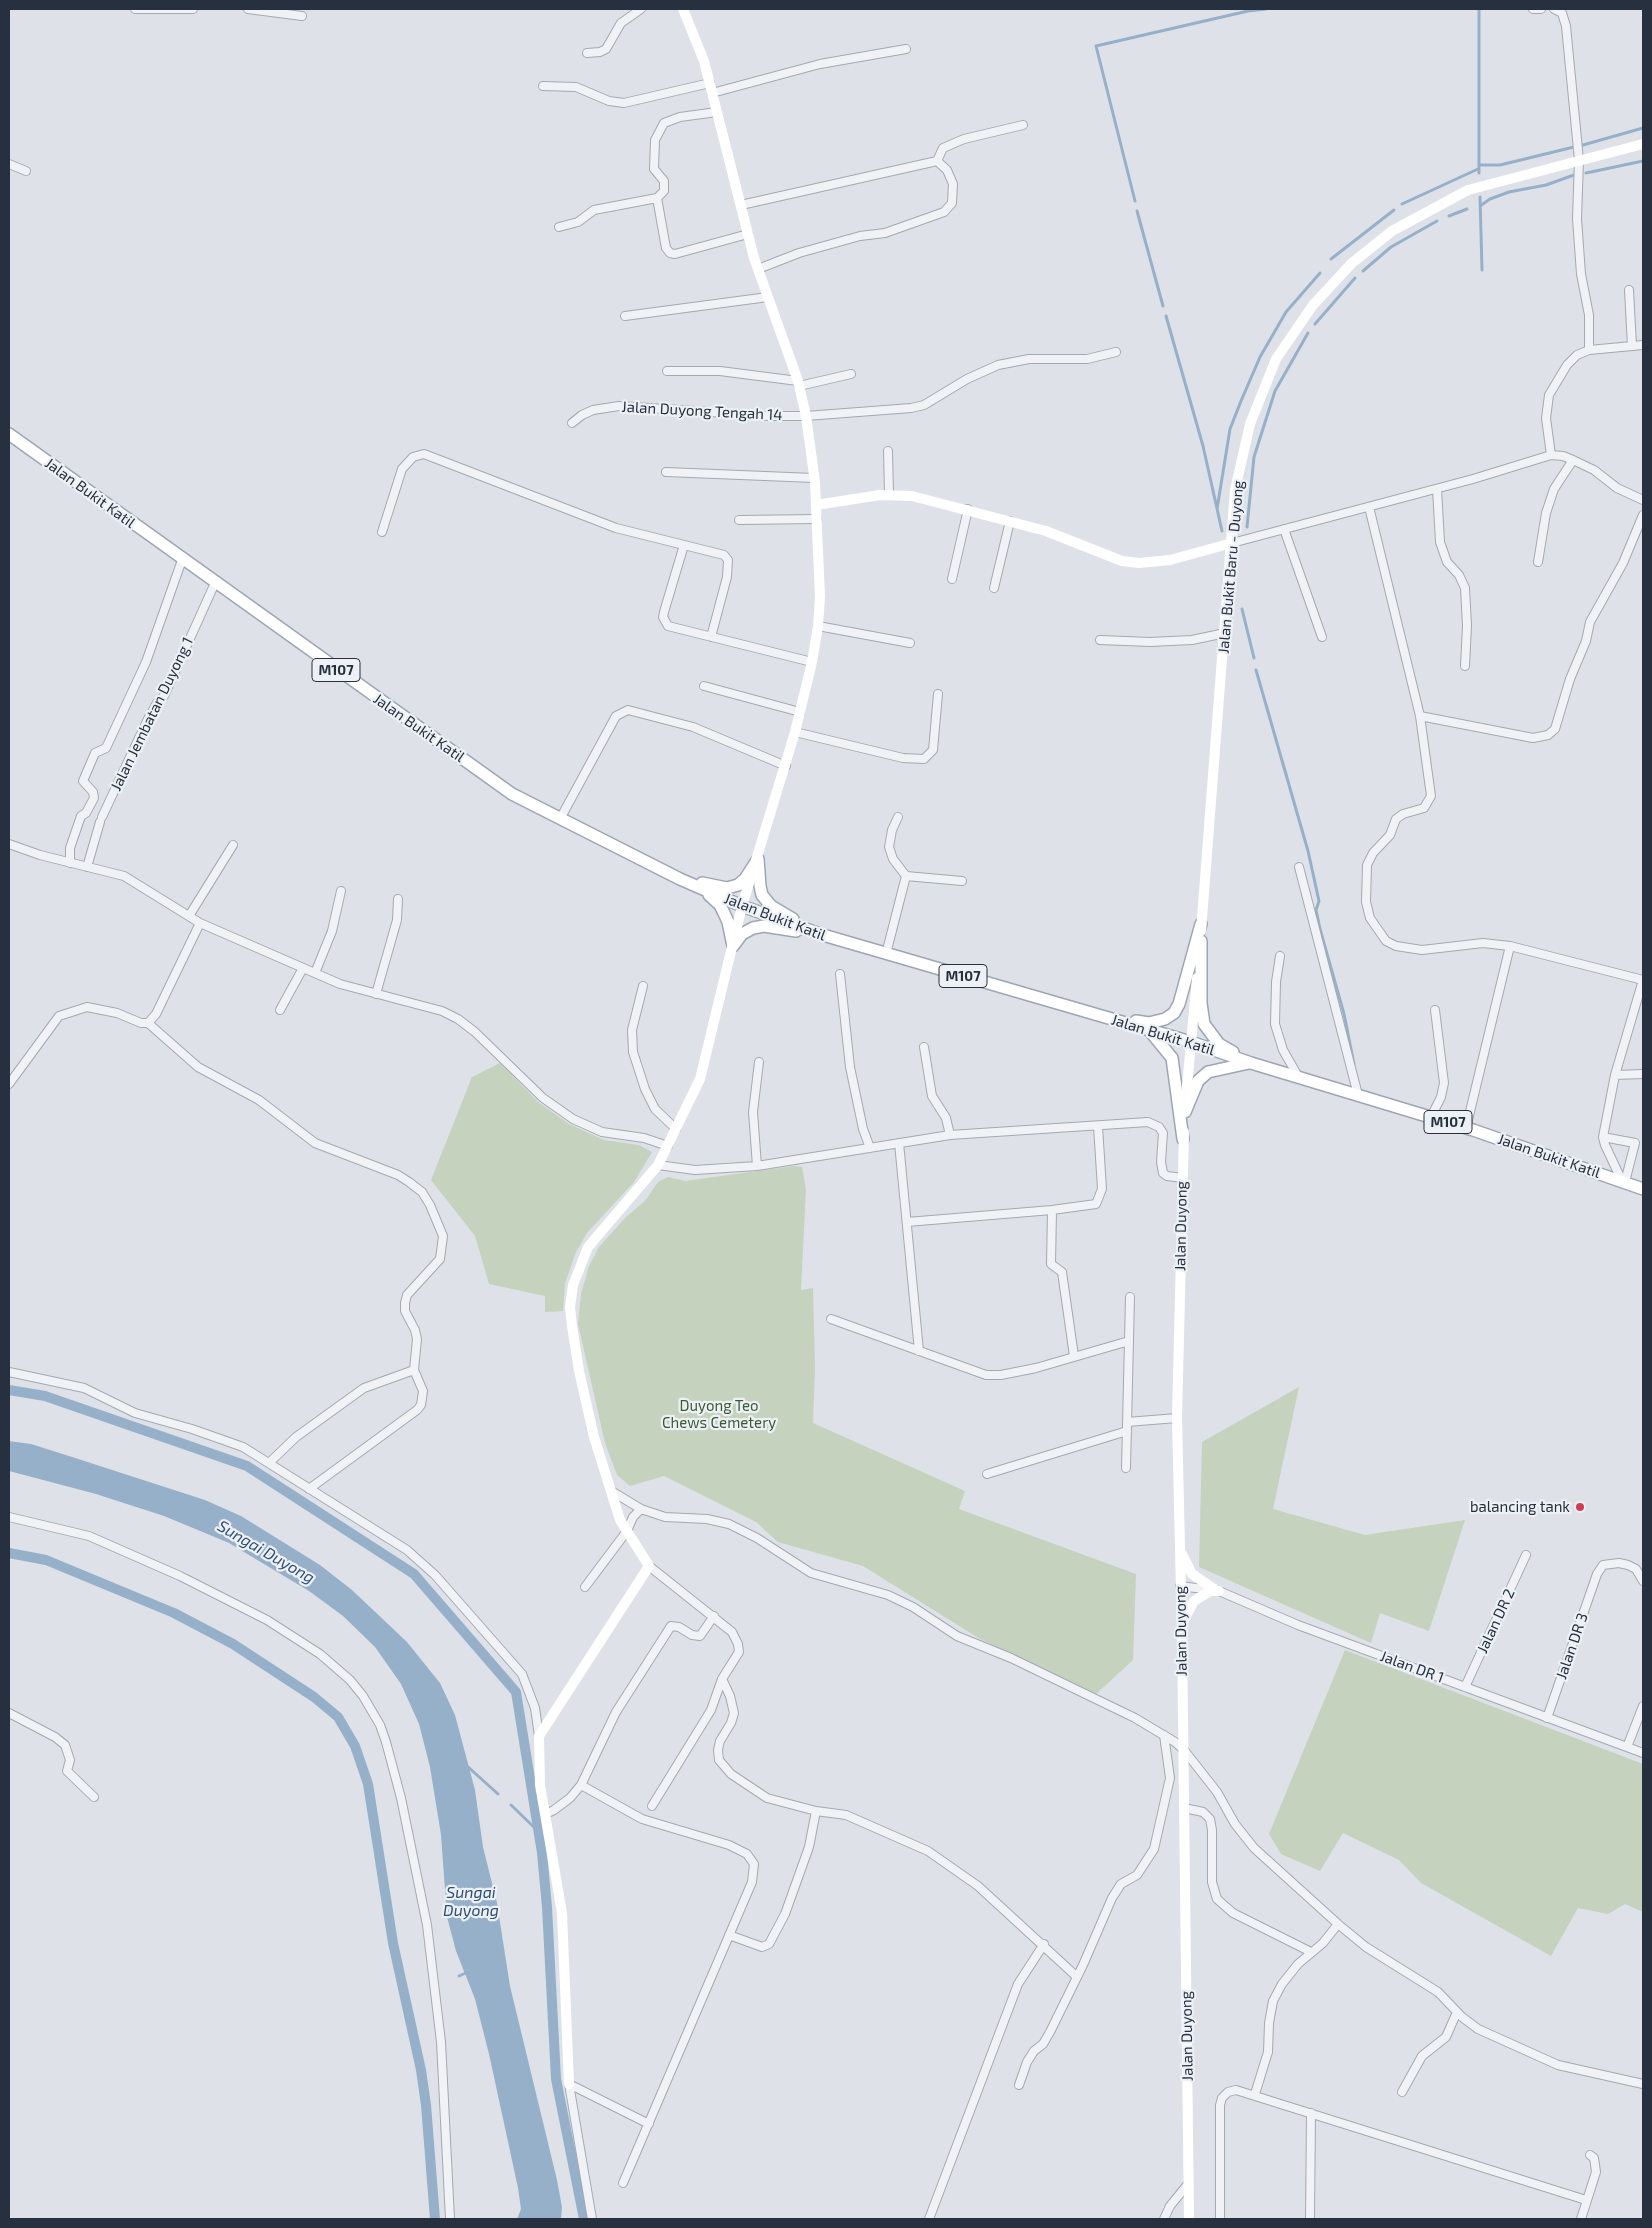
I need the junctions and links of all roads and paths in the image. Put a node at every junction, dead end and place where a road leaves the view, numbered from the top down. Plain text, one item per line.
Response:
1 (135, 9) edge
2 (193, 9) edge
3 (248, 9) edge
4 (642, 9) edge
5 (683, 9) edge
6 (1533, 9) edge
7 (1541, 9) edge
8 (1554, 9) edge
9 (302, 16) dead end
10 (906, 49) dead end
11 (587, 53) dead end
12 (543, 86) dead end
13 (711, 88) junction
14 (717, 112) junction
15 (1023, 125) dead end
16 (1643, 144) edge
17 (1579, 160) junction
18 (937, 161) junction
19 (9, 164) edge
20 (26, 171) dead end
21 (657, 198) junction
22 (741, 205) junction
23 (559, 227) dead end
24 (748, 234) junction
25 (758, 269) junction
26 (1629, 290) dead end
27 (768, 297) junction
28 (625, 316) dead end
29 (1643, 345) edge
30 (1632, 346) junction
31 (1589, 350) junction
32 (1116, 352) dead end
33 (667, 371) dead end
34 (851, 374) dead end
35 (799, 383) junction
36 (806, 416) junction
37 (572, 423) dead end
38 (9, 434) edge
39 (888, 451) dead end
40 (1551, 455) junction
41 (1573, 460) junction
42 (666, 472) dead end
43 (814, 478) junction
44 (1437, 489) junction
45 (889, 494) junction
46 (1643, 500) edge
47 (816, 505) junction
48 (1369, 507) junction
49 (968, 510) junction
50 (1643, 515) edge
51 (817, 519) junction
52 (739, 520) dead end
53 (1010, 520) junction
54 (1284, 529) junction
55 (382, 532) dead end
56 (1232, 543) junction
57 (684, 545) junction
58 (182, 560) junction
59 (1538, 562) dead end
60 (952, 579) dead end
61 (215, 583) junction
62 (994, 588) dead end
63 (818, 626) junction
64 (1225, 633) junction
65 (711, 637) junction
66 (1322, 637) dead end
67 (1100, 640) dead end
68 (910, 643) dead end
69 (812, 662) junction
70 (1464, 666) dead end
71 (704, 686) dead end
72 (938, 694) dead end
73 (800, 712) junction
74 (1420, 716) junction
75 (795, 732) junction
76 (786, 766) junction
77 (898, 817) dead end
78 (560, 819) junction
79 (9, 844) edge
80 (233, 845) dead end
81 (758, 859) junction
82 (70, 863) junction
83 (87, 867) junction
84 (1299, 867) dead end
85 (906, 876) junction
86 (680, 879) junction
87 (962, 881) dead end
88 (701, 888) junction
89 (341, 891) dead end
90 (398, 899) dead end
91 (742, 906) junction
92 (189, 916) junction
93 (200, 923) junction
94 (1202, 924) junction
95 (823, 935) junction
96 (733, 946) junction
97 (1510, 946) junction
98 (886, 954) junction
99 (1280, 956) dead end
100 (303, 968) junction
101 (315, 973) junction
102 (840, 974) dead end
103 (1643, 980) edge
104 (643, 986) dead end
105 (376, 994) junction
106 (280, 1010) dead end
107 (1435, 1010) dead end
108 (1103, 1016) junction
109 (148, 1023) junction
110 (1150, 1030) junction
111 (1191, 1042) junction
112 (924, 1047) dead end
113 (759, 1062) dead end
114 (1250, 1063) junction
115 (1643, 1074) edge
116 (1615, 1076) junction
117 (1299, 1078) junction
118 (9, 1084) edge
119 (1358, 1095) junction
120 (1185, 1112) junction
121 (1431, 1117) junction
122 (1098, 1126) junction
123 (1466, 1128) junction
124 (676, 1129) junction
125 (950, 1135) junction
126 (1602, 1137) junction
127 (1183, 1139) junction
128 (899, 1143) junction
129 (1639, 1144) edge
130 (668, 1146) junction
131 (870, 1148) junction
132 (658, 1166) junction
133 (757, 1166) junction
134 (1183, 1178) junction
135 (1624, 1181) junction
136 (1643, 1189) edge
137 (1052, 1210) junction
138 (907, 1222) junction
139 (1130, 1297) dead end
140 (831, 1319) dead end
141 (1129, 1341) junction
142 (919, 1351) junction
143 (1074, 1356) junction
144 (414, 1370) junction
145 (9, 1372) edge
146 (1177, 1418) junction
147 (1127, 1422) junction
148 (1127, 1431) junction
149 (269, 1463) junction
150 (1126, 1468) dead end
151 (987, 1474) dead end
152 (309, 1489) junction
153 (612, 1492) junction
154 (641, 1509) junction
155 (9, 1517) edge
156 (627, 1531) junction
157 (1180, 1548) junction
158 (1526, 1555) dead end
159 (649, 1566) junction
160 (1643, 1581) edge
161 (1180, 1586) junction
162 (585, 1587) dead end
163 (1216, 1590) junction
164 (714, 1616) junction
165 (1182, 1635) junction
166 (722, 1679) junction
167 (1465, 1687) junction
168 (1643, 1706) edge
169 (9, 1713) edge
170 (1547, 1718) junction
171 (1164, 1735) junction
172 (539, 1736) junction
173 (1627, 1747) junction
174 (1184, 1750) junction
175 (1643, 1753) edge
176 (580, 1785) junction
177 (94, 1797) dead end
178 (652, 1806) dead end
179 (1184, 1808) junction
180 (816, 1811) junction
181 (546, 1814) junction
182 (1338, 1924) junction
183 (729, 1935) junction
184 (1044, 1944) junction
185 (1311, 1952) junction
186 (1076, 1976) junction
187 (1457, 2012) junction
188 (570, 2084) junction
189 (1643, 2084) edge
190 (1019, 2085) dead end
191 (1402, 2092) dead end
192 (1254, 2094) junction
193 (1311, 2113) junction
194 (649, 2124) junction
195 (1590, 2155) dead end
196 (623, 2183) dead end
197 (1188, 2184) junction
198 (1586, 2200) junction
199 (450, 2219) edge
200 (592, 2219) edge
201 (929, 2219) edge
202 (1164, 2219) edge
203 (1189, 2219) edge
204 (1220, 2219) edge
205 (1310, 2219) edge
206 (1580, 2219) edge

1 - 2 street
3 - 9 street
4 - 11 street
5 - 13 street
6 - 7 street
8 - 17 street
10 - 13 street
12 - 13 street
13 - 14 street
14 - 21 street
14 - 22 street
15 - 18 street
16 - 17 street, Jalan Bukit Baru - Duyong
17 - 31 street
17 - 56 street, Jalan Bukit Baru - Duyong
18 - 22 street
18 - 25 street
19 - 20 street
21 - 23 street
21 - 24 street
22 - 24 street
24 - 25 street
25 - 27 street
26 - 30 street
27 - 28 street
27 - 35 street
29 - 30 street
30 - 31 street
31 - 40 street
32 - 36 street, Jalan Duyong Tengah 14
33 - 35 street
34 - 35 street
35 - 36 street
36 - 37 street, Jalan Duyong Tengah 14
36 - 43 street
38 - 58 main road, Jalan Bukit Katil / M107
39 - 45 street
40 - 41 street
40 - 44 street
41 - 46 street
41 - 59 street
42 - 43 street
43 - 47 street
44 - 48 street
44 - 70 street
45 - 47 street
45 - 49 street
47 - 51 street
48 - 54 street
48 - 74 street
49 - 53 street
49 - 60 street
50 - 74 street
51 - 52 street
51 - 63 street
53 - 56 street
53 - 62 street
54 - 56 street
54 - 66 street
55 - 57 street
56 - 64 street, Jalan Bukit Baru - Duyong
57 - 65 street
57 - 65 street
58 - 61 main road, Jalan Bukit Katil / M107
58 - 82 street
61 - 78 main road, Jalan Bukit Katil / M107
61 - 83 street, Jalan Jembatan Duyong 1
63 - 68 street
63 - 69 street
64 - 67 street
64 - 94 street, Jalan Bukit Baru - Duyong
65 - 69 street
69 - 73 street
71 - 73 street
72 - 75 street
73 - 75 street
74 - 97 street
75 - 76 street
76 - 78 street
76 - 81 street
77 - 85 street
78 - 86 main road, Jalan Bukit Katil / M107
79 - 82 street
80 - 92 street
81 - 86 main road
81 - 91 street
81 - 95 main road
82 - 83 street
83 - 92 street
84 - 119 street
85 - 87 street
85 - 98 street
86 - 88 main road, Jalan Bukit Katil / M107
88 - 91 main road, Jalan Bukit Katil / M107
88 - 96 main road
89 - 101 street
90 - 105 street
91 - 95 main road, Jalan Bukit Katil / M107
91 - 96 street
92 - 93 street
93 - 100 street
93 - 109 street
94 - 108 main road
94 - 111 street, Jalan Bukit Baru - Duyong
94 - 114 main road
95 - 96 main road
95 - 98 main road, Jalan Bukit Katil / M107
96 - 124 street
97 - 103 street
97 - 123 street
98 - 108 main road, Jalan Bukit Katil / M107
99 - 117 street
100 - 101 street
100 - 106 street
101 - 105 street
102 - 131 street
103 - 116 street
104 - 124 street
105 - 130 street
107 - 121 street
108 - 110 main road, Jalan Bukit Katil / M107
109 - 118 street
109 - 144 street
110 - 111 main road, Jalan Bukit Katil / M107
110 - 127 main road
111 - 114 main road, Jalan Bukit Katil / M107
111 - 120 street, Jalan Duyong
112 - 125 street
113 - 133 street
114 - 117 main road, Jalan Bukit Katil / M107
114 - 120 main road
115 - 116 street
116 - 126 street
117 - 119 main road, Jalan Bukit Katil / M107
119 - 121 main road, Jalan Bukit Katil / M107
120 - 127 street, Jalan Duyong
121 - 123 main road, Jalan Bukit Katil / M107
122 - 125 street
122 - 134 street
122 - 137 street
123 - 135 main road, Jalan Bukit Katil / M107
124 - 130 street
125 - 128 street
126 - 129 street
126 - 135 street
127 - 134 street, Jalan Duyong
128 - 131 street
128 - 138 street
129 - 135 street
130 - 132 street
131 - 133 street
132 - 133 street
132 - 153 street
134 - 146 street, Jalan Duyong
135 - 136 main road, Jalan Bukit Katil / M107
137 - 138 street
137 - 143 street
138 - 142 street
139 - 141 street
140 - 142 street
141 - 143 street
141 - 147 street
142 - 143 street
144 - 149 street
144 - 152 street
145 - 149 street
146 - 147 street
146 - 157 street, Jalan Duyong
147 - 148 street
148 - 150 street
148 - 151 street
149 - 152 street
152 - 172 street
153 - 154 street
153 - 156 street
154 - 156 street
154 - 171 street
155 - 199 street
156 - 159 street
156 - 162 street
157 - 161 street, Jalan Duyong
157 - 163 street
158 - 167 street, Jalan DR 2
159 - 164 street
159 - 172 street
160 - 170 street, Jalan DR 3
161 - 163 street, Jalan DR 1
161 - 165 street, Jalan Duyong
163 - 165 street
163 - 167 street, Jalan DR 1
164 - 166 street
164 - 176 street
165 - 174 street, Jalan Duyong
166 - 178 street
166 - 180 street
167 - 170 street, Jalan DR 1
168 - 173 street
169 - 177 street
170 - 173 street, Jalan DR 1
171 - 174 street
171 - 186 street
172 - 181 street
173 - 175 street, Jalan DR 1
174 - 179 street, Jalan Duyong
174 - 182 street
176 - 181 street
176 - 183 street
179 - 185 street
179 - 197 street, Jalan Duyong
180 - 183 street
180 - 184 street
181 - 188 street
182 - 185 street
182 - 187 street
183 - 194 street
184 - 186 street
184 - 201 street
185 - 192 street
186 - 190 street
187 - 189 street
187 - 191 street
188 - 194 street
188 - 200 street
192 - 193 street
192 - 204 street
193 - 198 street
193 - 205 street
194 - 196 street
195 - 198 street
197 - 202 street
197 - 203 street, Jalan Duyong
198 - 206 street

